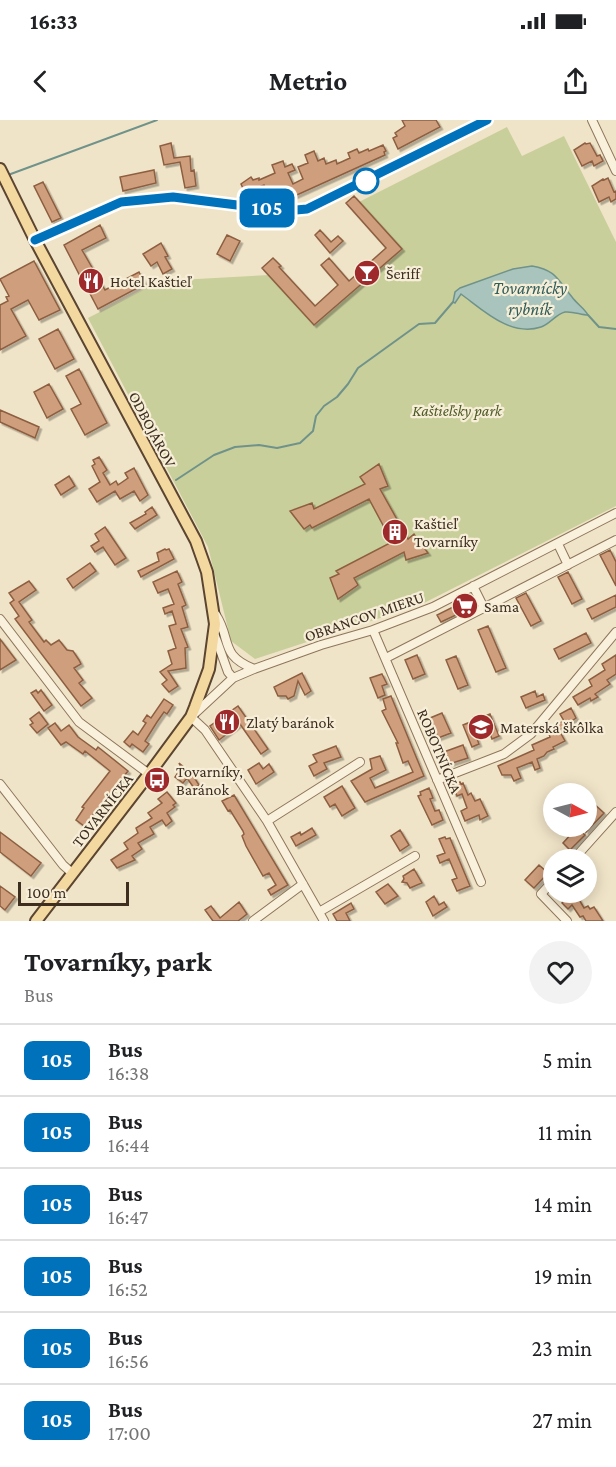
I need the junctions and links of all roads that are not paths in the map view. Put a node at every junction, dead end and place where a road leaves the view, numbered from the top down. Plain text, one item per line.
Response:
1 (487, 120) edge
2 (592, 120) edge
3 (0, 169) edge
4 (616, 171) edge
5 (35, 240) junction
6 (616, 513) edge
7 (616, 540) edge
8 (558, 544) junction
9 (568, 565) junction
10 (473, 586) junction
11 (484, 608) junction
12 (214, 612) junction
13 (0, 619) edge
14 (373, 630) junction
15 (616, 633) edge
16 (215, 636) junction
17 (386, 658) junction
18 (254, 669) junction
19 (234, 678) junction
20 (191, 717) junction
21 (360, 762) dead end
22 (149, 774) junction
23 (437, 780) junction
24 (0, 784) edge
25 (616, 812) edge
26 (267, 821) junction
27 (583, 849) edge
28 (415, 856) dead end
29 (72, 873) junction
30 (481, 882) dead end
31 (303, 884) junction
32 (550, 903) edge
33 (319, 912) junction
34 (36, 921) edge
35 (254, 921) edge
36 (324, 921) edge
37 (567, 921) edge

1 - 5 street
2 - 4 street
3 - 5 main road, ODBOJÁROV
5 - 12 main road, ODBOJÁROV
6 - 8 street, OBRANCOV MIERU
7 - 9 street
8 - 9 street
8 - 10 street, OBRANCOV MIERU
9 - 11 street
10 - 11 street
10 - 14 street, OBRANCOV MIERU
11 - 17 street
12 - 16 main road, ODBOJÁROV
12 - 18 street
13 - 22 street
14 - 17 street, ROBOTNÍCKA
14 - 18 street, OBRANCOV MIERU
15 - 23 street
16 - 19 street
16 - 20 main road, ODBOJÁROV
17 - 23 street, ROBOTNÍCKA
18 - 19 street, OBRANCOV MIERU
19 - 20 street, OBRANCOV MIERU
20 - 22 main road, TOVARNÍCKA
20 - 26 street
21 - 26 street
22 - 29 main road, TOVARNÍCKA
23 - 30 street, ROBOTNÍCKA
24 - 29 street
25 - 27 street
26 - 31 street
28 - 33 street
29 - 34 main road, TOVARNÍCKA
31 - 33 street
31 - 35 street
32 - 37 street
33 - 36 street

